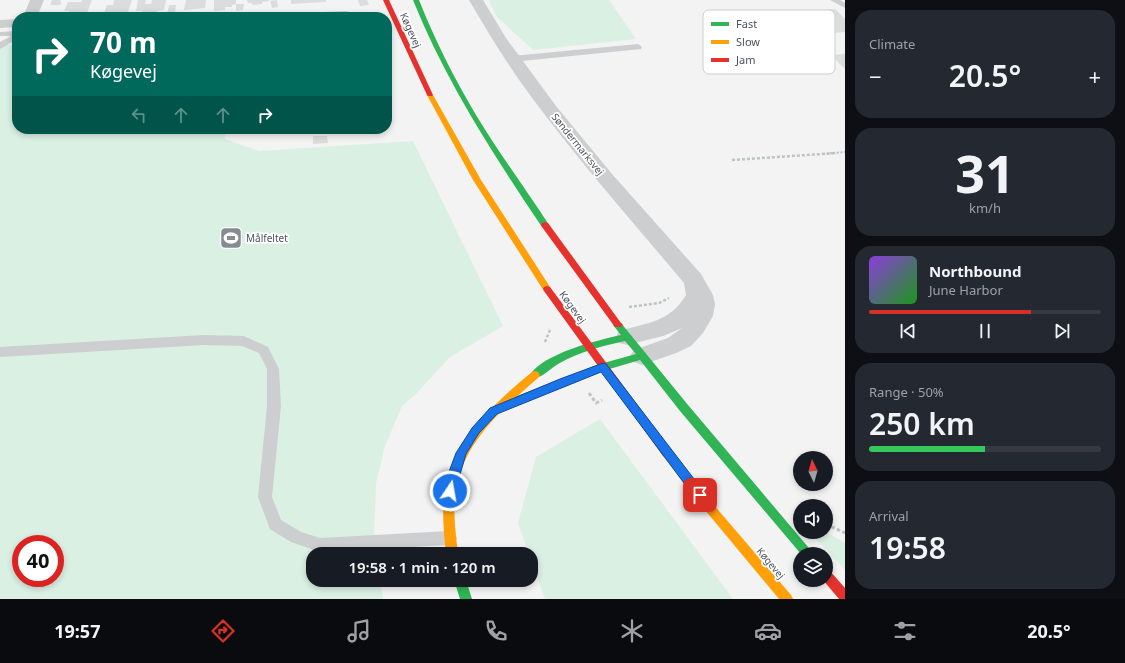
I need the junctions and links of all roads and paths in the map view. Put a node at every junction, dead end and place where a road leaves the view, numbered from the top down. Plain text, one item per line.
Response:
1 (37, 0) edge
2 (386, 0) edge
3 (416, 0) edge
4 (476, 0) edge
5 (834, 0) edge
6 (845, 6) edge
7 (32, 12) edge
8 (391, 12) edge
9 (392, 14) edge
10 (12, 23) edge
11 (0, 24) edge
12 (12, 33) edge
13 (0, 34) edge
14 (12, 39) edge
15 (0, 46) edge
16 (638, 47) dead end
17 (512, 59) junction
18 (845, 152) edge
19 (732, 160) dead end
20 (693, 279) junction
21 (627, 336) junction
22 (588, 347) junction
23 (0, 352) edge
24 (642, 356) junction
25 (603, 367) junction
26 (494, 411) junction
27 (833, 527) edge
28 (845, 533) edge
29 (449, 538) junction
30 (451, 547) edge
31 (802, 547) edge
32 (833, 583) edge
33 (462, 587) edge
34 (845, 597) edge
35 (466, 599) edge
36 (787, 599) edge

1 - 7 street
2 - 8 main road, Køgevej
3 - 21 main road, Køgevej
4 - 17 street, Søndermarksvej
5 - 6 lane
9 - 22 main road, Køgevej
10 - 11 street
12 - 13 lane
14 - 15 lane
16 - 17 lane
17 - 20 street, Søndermarksvej
18 - 19 path
20 - 21 street
20 - 24 street, Søndermarksvej
21 - 22 main road
21 - 24 main road, Køgevej
22 - 25 main road, Køgevej
22 - 26 main road
23 - 29 lane
24 - 25 main road
24 - 31 main road, Køgevej
25 - 26 main road
25 - 36 main road, Køgevej
26 - 29 main road
27 - 28 path
29 - 30 main road
32 - 34 main road
33 - 35 main road

